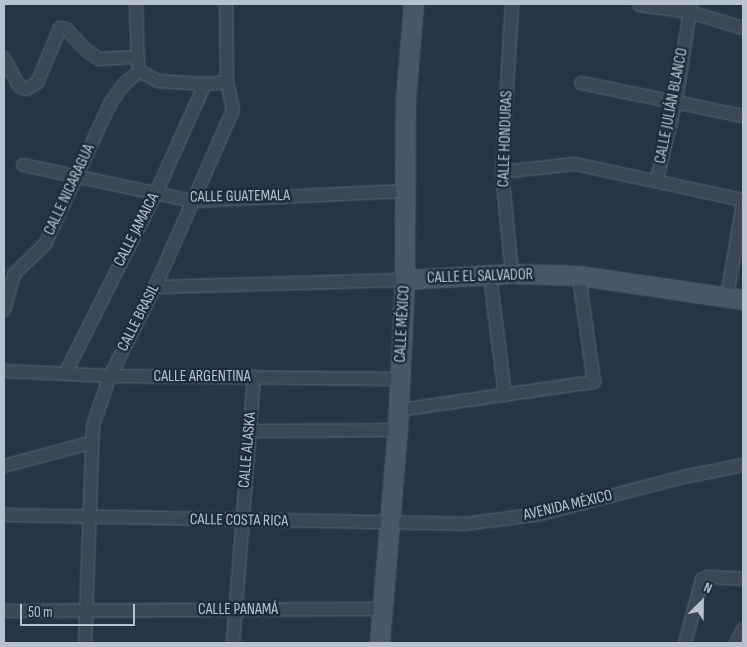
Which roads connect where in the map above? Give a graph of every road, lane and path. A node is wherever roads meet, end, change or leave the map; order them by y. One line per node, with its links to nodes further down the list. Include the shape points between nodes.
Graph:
1 (136, 4): 8 (street)
2 (226, 4): 11 (street, CALLE BRASIL)
3 (414, 4): 20 (street, CALLE MÉXICO, via 406,100)
4 (512, 4): 17 (street, CALLE HONDURAS)
5 (639, 5): 6 (street)
6 (691, 8): 7 (street); 14 (street, CALLE JULIÁN BLANCO)
7 (743, 28)
8 (136, 57): 9 (street, via 99,59 87,52 66,29 60,28 37,83 26,89 19,86); 10 (street)
9 (4, 58)
10 (140, 71): 13 (street, via 158,81); 18 (street, CALLE NICARAGUA, via 124,83 111,102)
11 (228, 82): 13 (street); 22 (street, CALLE BRASIL, via 233,110)
12 (581, 83): 14 (street)
13 (205, 84): 21 (street, CALLE JAMAICA)
14 (676, 100): 15 (street); 19 (street, CALLE JULIÁN BLANCO)
15 (743, 116)
16 (23, 165): 18 (street, CALLE GUATEMALA)
17 (502, 172): 19 (street, via 574,164); 24 (street, CALLE HONDURAS)
18 (76, 177): 21 (street, CALLE GUATEMALA); 30 (street, CALLE NICARAGUA, via 45,244 14,274)
19 (657, 180): 23 (street, CALLE JULIÁN BLANCO)
20 (406, 191): 22 (street, CALLE GUATEMALA); 27 (street, CALLE MÉXICO)
21 (156, 193): 22 (street, CALLE GUATEMALA); 32 (street, CALLE JAMAICA)
22 (193, 200): 28 (street, CALLE BRASIL)
23 (743, 202): 29 (street)
24 (512, 274): 25 (street, CALLE EL SALVADOR); 26 (street, CALLE EL SALVADOR)
25 (490, 276): 27 (street, CALLE EL SALVADOR); 36 (street)
26 (579, 276): 29 (street, CALLE EL SALVADOR); 36 (street, via 594,382)
27 (405, 280): 28 (street, CALLE EL SALVADOR); 35 (street, CALLE MÉXICO)
28 (155, 287): 33 (street, CALLE BRASIL)
29 (735, 299)
30 (4, 310)
31 (4, 372): 32 (street, CALLE ARGENTINA)
32 (65, 374): 33 (street, CALLE ARGENTINA)
33 (110, 376): 34 (street, CALLE ARGENTINA); 40 (street, CALLE BRASIL)
34 (254, 377): 35 (street, CALLE ARGENTINA); 39 (street, CALLE ALASKA)
35 (400, 380): 37 (street, CALLE MÉXICO)
36 (505, 395): 37 (street)
37 (399, 410): 38 (street, CALLE MÉXICO)
38 (398, 430): 39 (street); 46 (street, CALLE MÉXICO)
39 (251, 431): 45 (street, CALLE ALASKA)
40 (90, 443): 42 (street); 44 (street, CALLE BRASIL)
41 (743, 465): 46 (street, AVENIDA MÉXICO, via 541,514 464,524)
42 (4, 466)
43 (4, 516): 44 (street, CALLE COSTA RICA)
44 (88, 518): 45 (street, CALLE COSTA RICA); 48 (street, CALLE BRASIL)
45 (241, 521): 46 (street, CALLE COSTA RICA); 51 (street, CALLE ALASKA)
46 (390, 522): 49 (street, CALLE MÉXICO)
47 (743, 579): 56 (street, via 702,579)
48 (86, 609): 50 (street, CALLE PANAMÁ); 51 (street, CALLE PANAMÁ); 53 (street, CALLE BRASIL)
49 (383, 609): 51 (street, CALLE PANAMÁ); 55 (street, CALLE MÉXICO)
50 (4, 611)
51 (235, 611): 54 (street, CALLE ALASKA)
52 (743, 629): 57 (street)
53 (85, 643)
54 (233, 643)
55 (380, 643)
56 (685, 643)
57 (736, 643)

